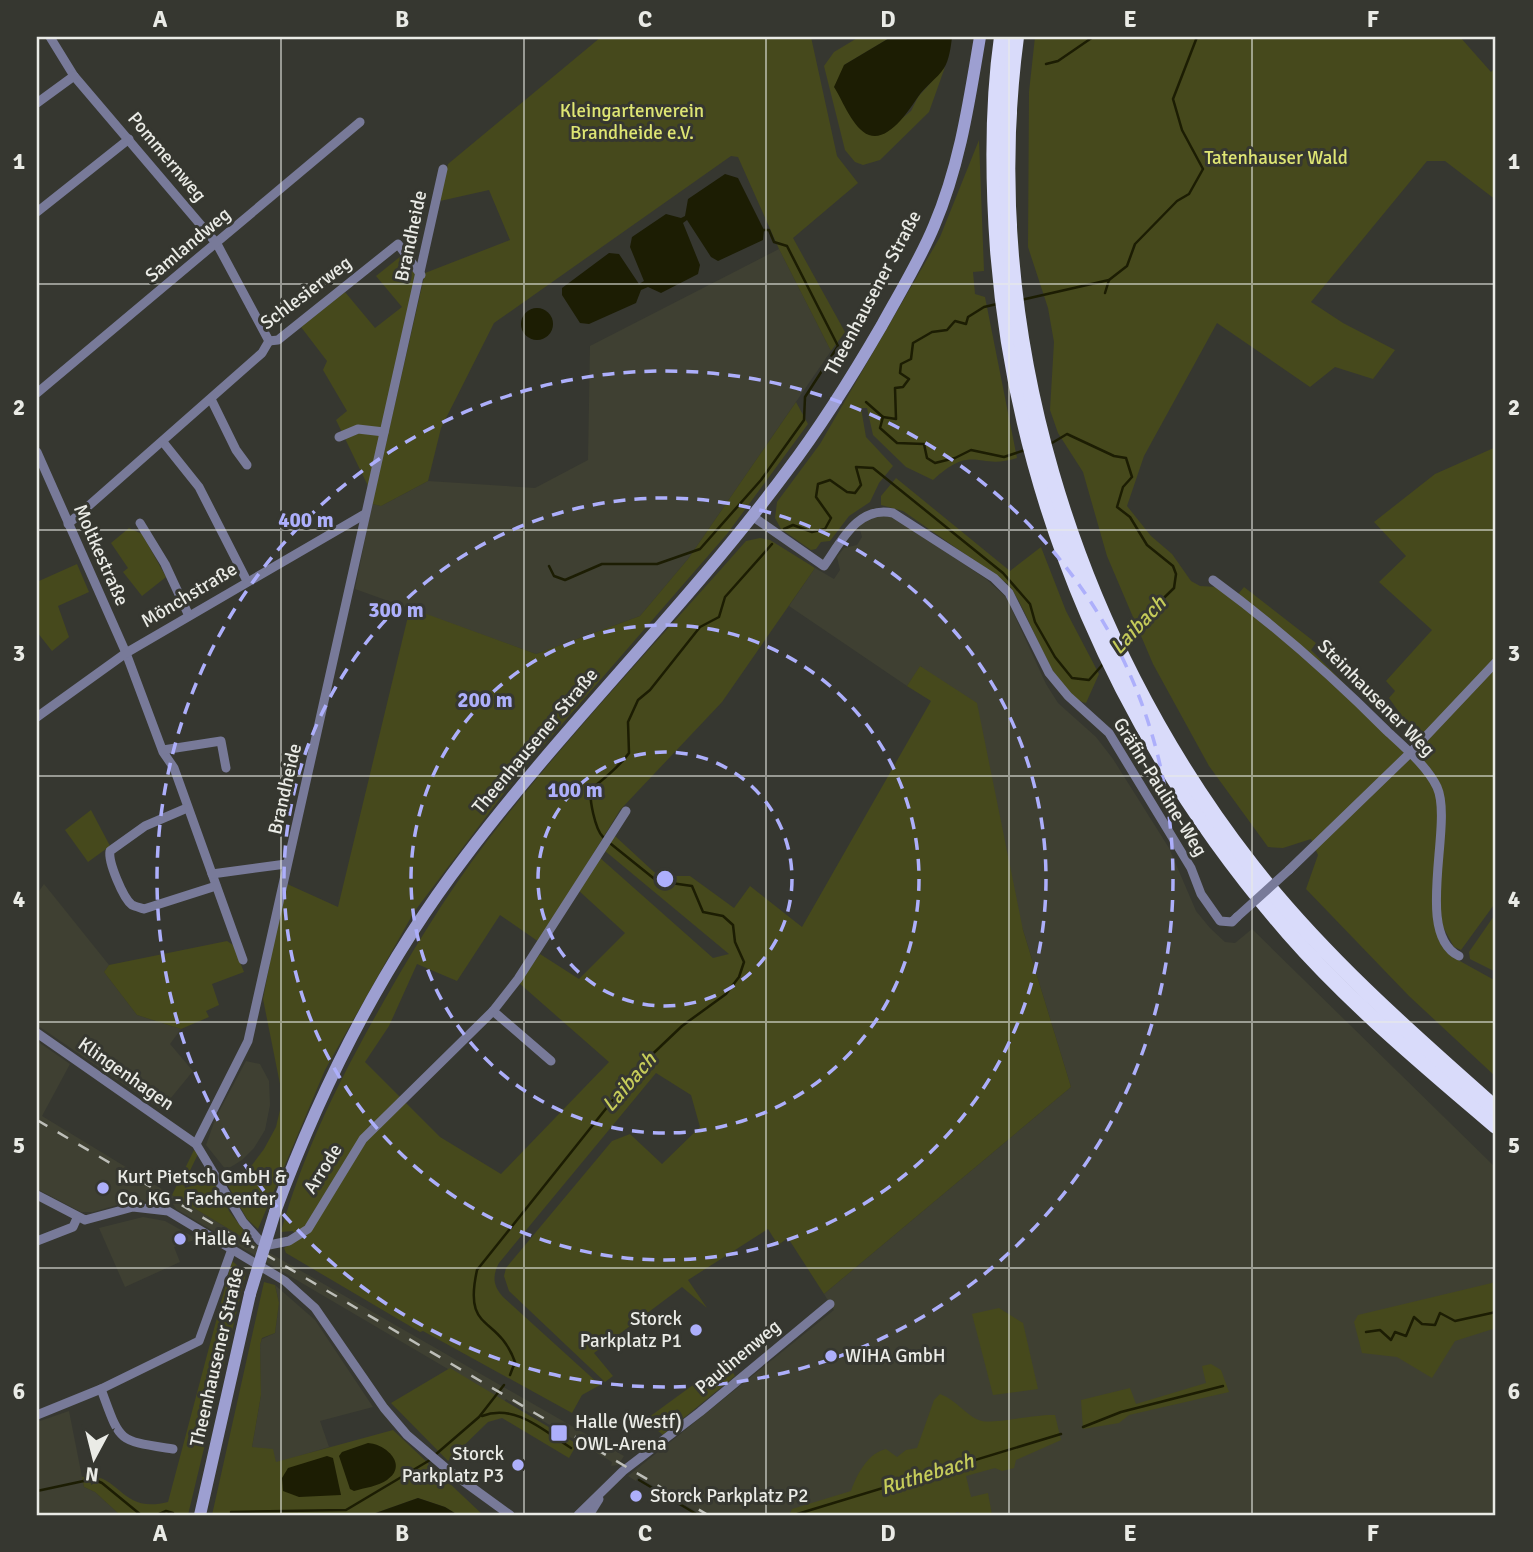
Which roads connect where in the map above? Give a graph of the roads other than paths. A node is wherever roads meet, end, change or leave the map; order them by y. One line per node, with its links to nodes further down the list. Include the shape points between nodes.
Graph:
1 (50, 37): 5 (street, Pommernweg)
2 (980, 37): 23 (main road, Theenhausener Straße, via 968,116 934,227 852,375)
3 (1002, 37): 13 (highway, via 995,157)
4 (1016, 37): 13 (highway)
5 (74, 75): 6 (street); 8 (street, Pommernweg)
6 (37, 103)
7 (360, 122): 11 (street, Samlandweg)
8 (129, 139): 10 (street); 11 (street, Pommernweg)
9 (443, 170): 12 (street, Brandheide)
10 (37, 212)
11 (217, 244): 14 (street, Pommernweg); 15 (street, Samlandweg)
12 (421, 275): 14 (street, Schlesierweg, via 398,244 278,340); 17 (street, Brandheide)
13 (1008, 287): 30 (highway, via 1040,459)
14 (269, 341): 16 (street, Schlesierweg, via 262,353)
15 (37, 393)
16 (211, 399): 19 (street, Schlesierweg); 21 (street)
17 (384, 432): 18 (street, via 358,429); 22 (street, Brandheide)
18 (339, 437)
19 (163, 442): 25 (street, Schlesierweg); 27 (street, via 199,487)
20 (37, 452): 25 (street, Moltkestraße)
21 (247, 465)
22 (365, 514): 27 (street, Mönchstraße); 38 (street, Brandheide)
23 (752, 516): 34 (street, Gräfin-Pauline-Weg, bridge, via 824,566 863,516 893,513 994,578 1014,600 1057,684 1109,733 1220,920 1232,922); 59 (main road, Theenhausener Straße, bridge, via 523,782 462,860 394,963 323,1093 275,1212 250,1294)
24 (140, 523): 28 (street)
25 (68, 524): 29 (street, Moltkestraße)
26 (1213, 580): 34 (street, Steinhausener Weg, via 1271,622)
27 (247, 581): 28 (street, Mönchstraße)
28 (189, 616): 29 (street, Mönchstraße)
29 (127, 653): 32 (street, Mönchstraße); 33 (street, Moltkestraße)
30 (1113, 655): 46 (highway, via 1186,773 1253,867 1343,968); 47 (highway, via 1154,748 1200,820 1291,935 1370,1014)
31 (1496, 662): 34 (street, Gräfin-Pauline-Weg)
32 (38, 713)
33 (163, 751): 35 (street, via 221,741); 36 (street, Moltkestraße, via 174,768)
34 (1410, 753): 41 (street, Steinhausener Weg, via 1438,787 1442,820 1436,911 1450,951)
35 (226, 768)
36 (187, 808): 39 (street, Moltkestraße); 40 (street, via 145,825 110,851 108,860 127,899 144,909)
37 (625, 811): 43 (street, Arrode, via 518,979)
38 (286, 864): 39 (street); 48 (street, Brandheide, via 248,1041)
39 (212, 874): 40 (street, Moltkestraße)
40 (216, 886): 42 (street, Moltkestraße)
41 (1459, 956)
42 (243, 960)
43 (493, 1010): 45 (street); 48 (street, Arrode, via 363,1139 308,1229 289,1241 269,1245 252,1234)
44 (37, 1033): 48 (street, Klingenhagen)
45 (551, 1061)
46 (1496, 1108)
47 (1496, 1126)
48 (196, 1144)
49 (37, 1195): 50 (street)
50 (77, 1218): 51 (street, via 73,1227); 52 (street, via 92,1220 133,1207 168,1211)
51 (37, 1241)
52 (232, 1249): 54 (street, via 202,1338); 60 (street, via 285,1281 315,1308 384,1408 439,1463)
53 (830, 1304): 57 (street, Paulinenweg)
54 (101, 1389): 55 (street); 56 (street, via 117,1433 125,1440)
55 (37, 1415)
56 (173, 1449)
57 (604, 1491): 58 (street, Paulinenweg); 61 (street, Paulinenweg)
58 (591, 1513)
59 (200, 1515)
60 (510, 1515)
61 (578, 1515)

